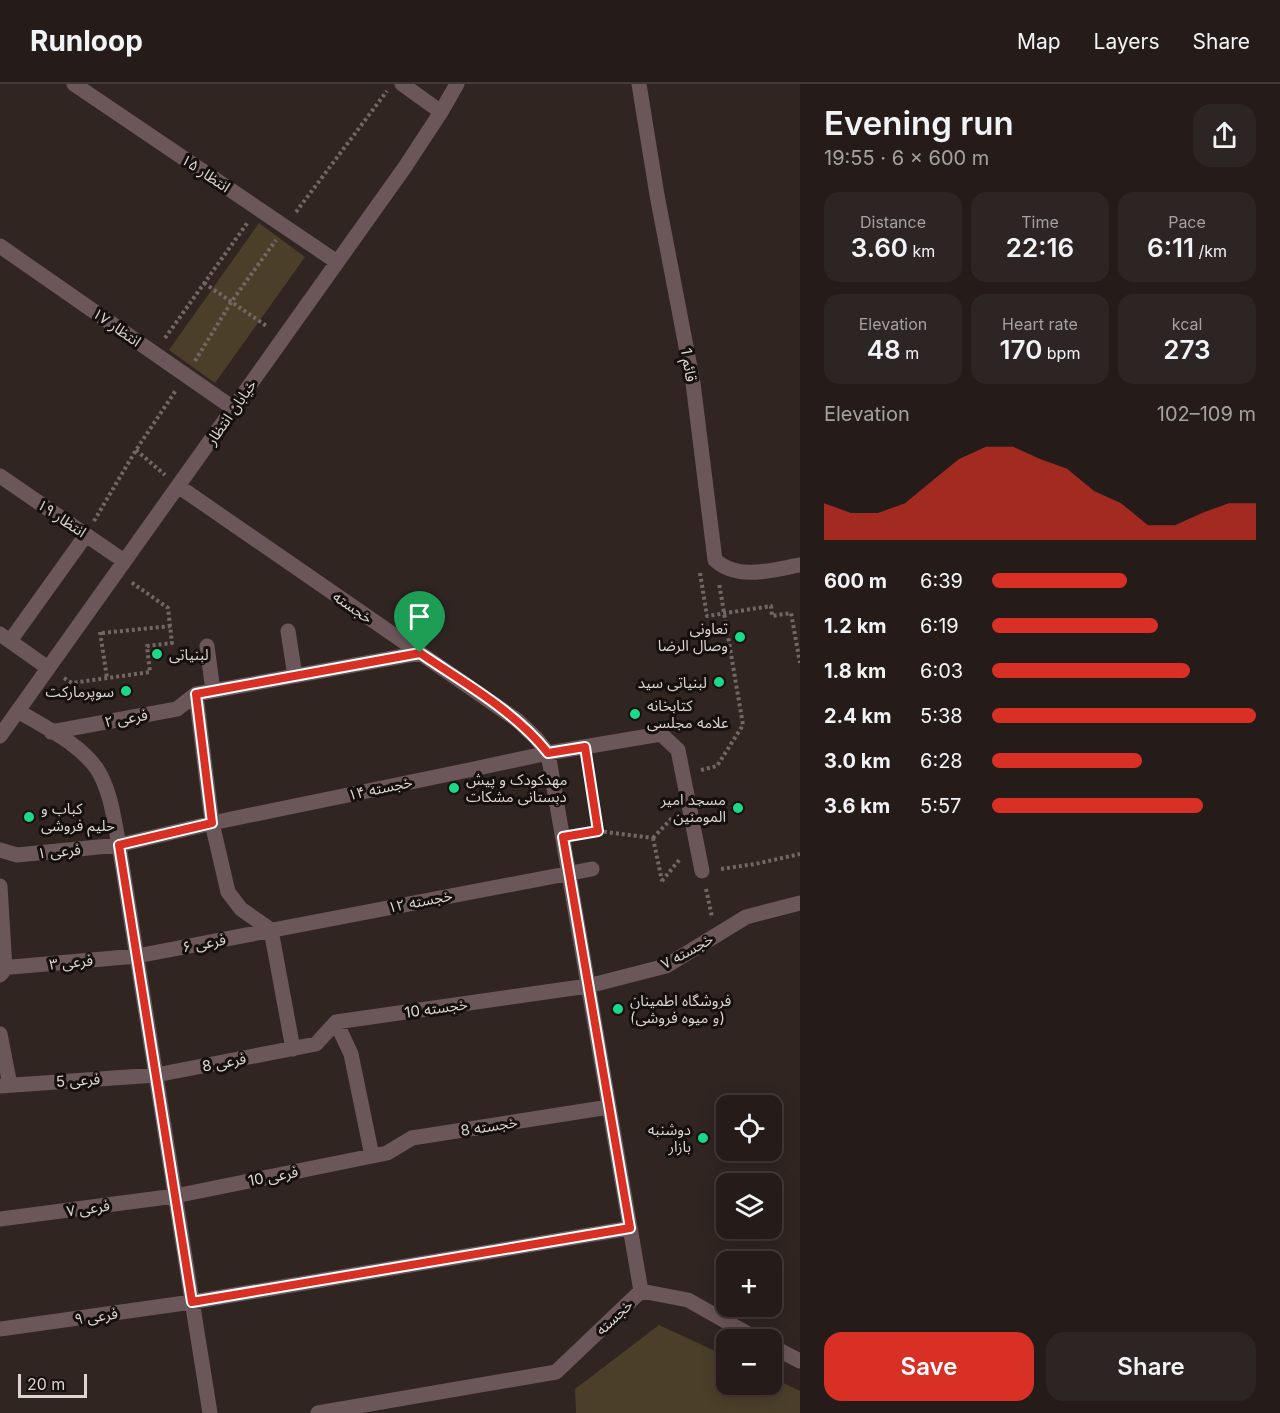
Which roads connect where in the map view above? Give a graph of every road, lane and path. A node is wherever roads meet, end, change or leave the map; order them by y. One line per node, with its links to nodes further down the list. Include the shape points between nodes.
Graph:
1 (74, 84): 7 (street, انتظار ۱۵)
2 (392, 84): 8 (path)
3 (402, 84): 6 (street)
4 (457, 84): 6 (street, خیابان انتظار)
5 (639, 84): 21 (street, قائم 1, via 693,383)
6 (441, 112): 10 (street, خیابان انتظار)
7 (258, 208): 8 (street, انتظار ۱۵); 11 (path)
8 (285, 226): 10 (street, انتظار ۱۵); 12 (path)
9 (0, 246): 14 (street, انتظار ۱۷)
10 (337, 262): 13 (street, خیابان انتظار)
11 (204, 283): 12 (path); 14 (path)
12 (232, 301): 13 (path); 15 (path)
13 (283, 338): 16 (street, خیابان انتظار)
14 (154, 353): 15 (street, انتظار ۱۷)
15 (186, 375): 16 (street, انتظار ۱۷); 17 (path)
16 (233, 408): 19 (street, خیابان انتظار)
17 (136, 450): 19 (path); 20 (path)
18 (0, 476): 20 (street, انتظار ۱۹)
19 (178, 486): 23 (street, خیابان انتظار); 30 (street, خجسته)
20 (86, 535): 23 (street, انتظار ۱۹); 28 (street)
21 (715, 560): 22 (street, via 740,573); 25 (path, via 699,568 705,607 707,616)
22 (800, 565)
23 (120, 567): 26 (path, via 168,608); 32 (street, خیابان انتظار)
24 (720, 590): 25 (path)
25 (724, 614): 31 (path, via 771,606 772,616 791,613); 42 (path, via 743,725 717,766)
26 (171, 626): 34 (path, via 172,643 147,646 150,672); 34 (path, via 102,633)
27 (288, 632): 33 (street)
28 (5, 637): 32 (street)
29 (207, 646): 35 (street)
30 (420, 653): 33 (street); 41 (street, خجسته, via 517,720)
31 (800, 663)
32 (48, 668): 34 (path, via 72,683); 37 (street, خیابان انتظار)
33 (295, 676): 35 (street)
34 (107, 678)
35 (213, 691): 36 (street)
36 (196, 694): 38 (street, فرعی ۲, via 177,709); 43 (street)
37 (18, 711): 38 (street); 39 (street, خیابان انتظار)
38 (51, 732): 46 (street, via 77,748 97,769 110,799)
39 (0, 736)
40 (585, 747): 41 (street, خجسته ۱۴); 42 (street, خجسته ۱۴, via 661,734 678,750); 44 (path)
41 (548, 753): 43 (street, خجسته ۱۴); 45 (street, خجسته)
42 (683, 773): 50 (street)
43 (212, 823): 46 (street, خجسته ۱۴); 55 (street, via 228,892 241,909)
44 (598, 831): 45 (path); 52 (path, via 653,838)
45 (563, 837): 51 (street, خجسته)
46 (119, 845): 47 (street, فرعی ۱, via 17,855); 57 (street)
47 (0, 850)
48 (800, 854): 50 (path)
49 (591, 869): 51 (street, خجسته ۱۲)
50 (702, 871): 56 (path)
51 (569, 873): 55 (street, خجسته ۱۲); 59 (street, خجسته)
52 (662, 881)
53 (0, 886): 58 (street)
54 (800, 903): 56 (street, خجسته ۷, via 746,917)
55 (271, 930): 57 (street, فرعی ۶); 62 (street)
56 (716, 935): 59 (street, خجسته ۷, via 666,966)
57 (137, 956): 58 (street, فرعی ۳); 63 (street)
58 (2, 971)
59 (588, 986): 60 (street, خجسته 10); 65 (street, خجسته)
60 (336, 1022): 62 (street, via 316,1044); 66 (street, via 351,1054)
61 (0, 1034): 64 (street)
62 (293, 1049): 63 (street, فرعی 8)
63 (156, 1075): 64 (street, فرعی 5); 67 (street)
64 (5, 1085)
65 (609, 1107): 66 (street, خجسته 8, via 412,1138 387,1153); 69 (street, خجسته)
66 (372, 1156): 67 (street, فرعی 10)
67 (175, 1196): 68 (street, فرعی ۷); 71 (street)
68 (0, 1219)
69 (630, 1228): 70 (street, خجسته); 71 (street, فرعی ۹)
70 (641, 1291): 73 (street, via 688,1300); 77 (street, خجسته, via 556,1372)
71 (192, 1302): 72 (street, فرعی ۹); 76 (street)
72 (0, 1329)
73 (739, 1329)
74 (782, 1352): 75 (street)
75 (800, 1361)
76 (210, 1413)
77 (318, 1413)

